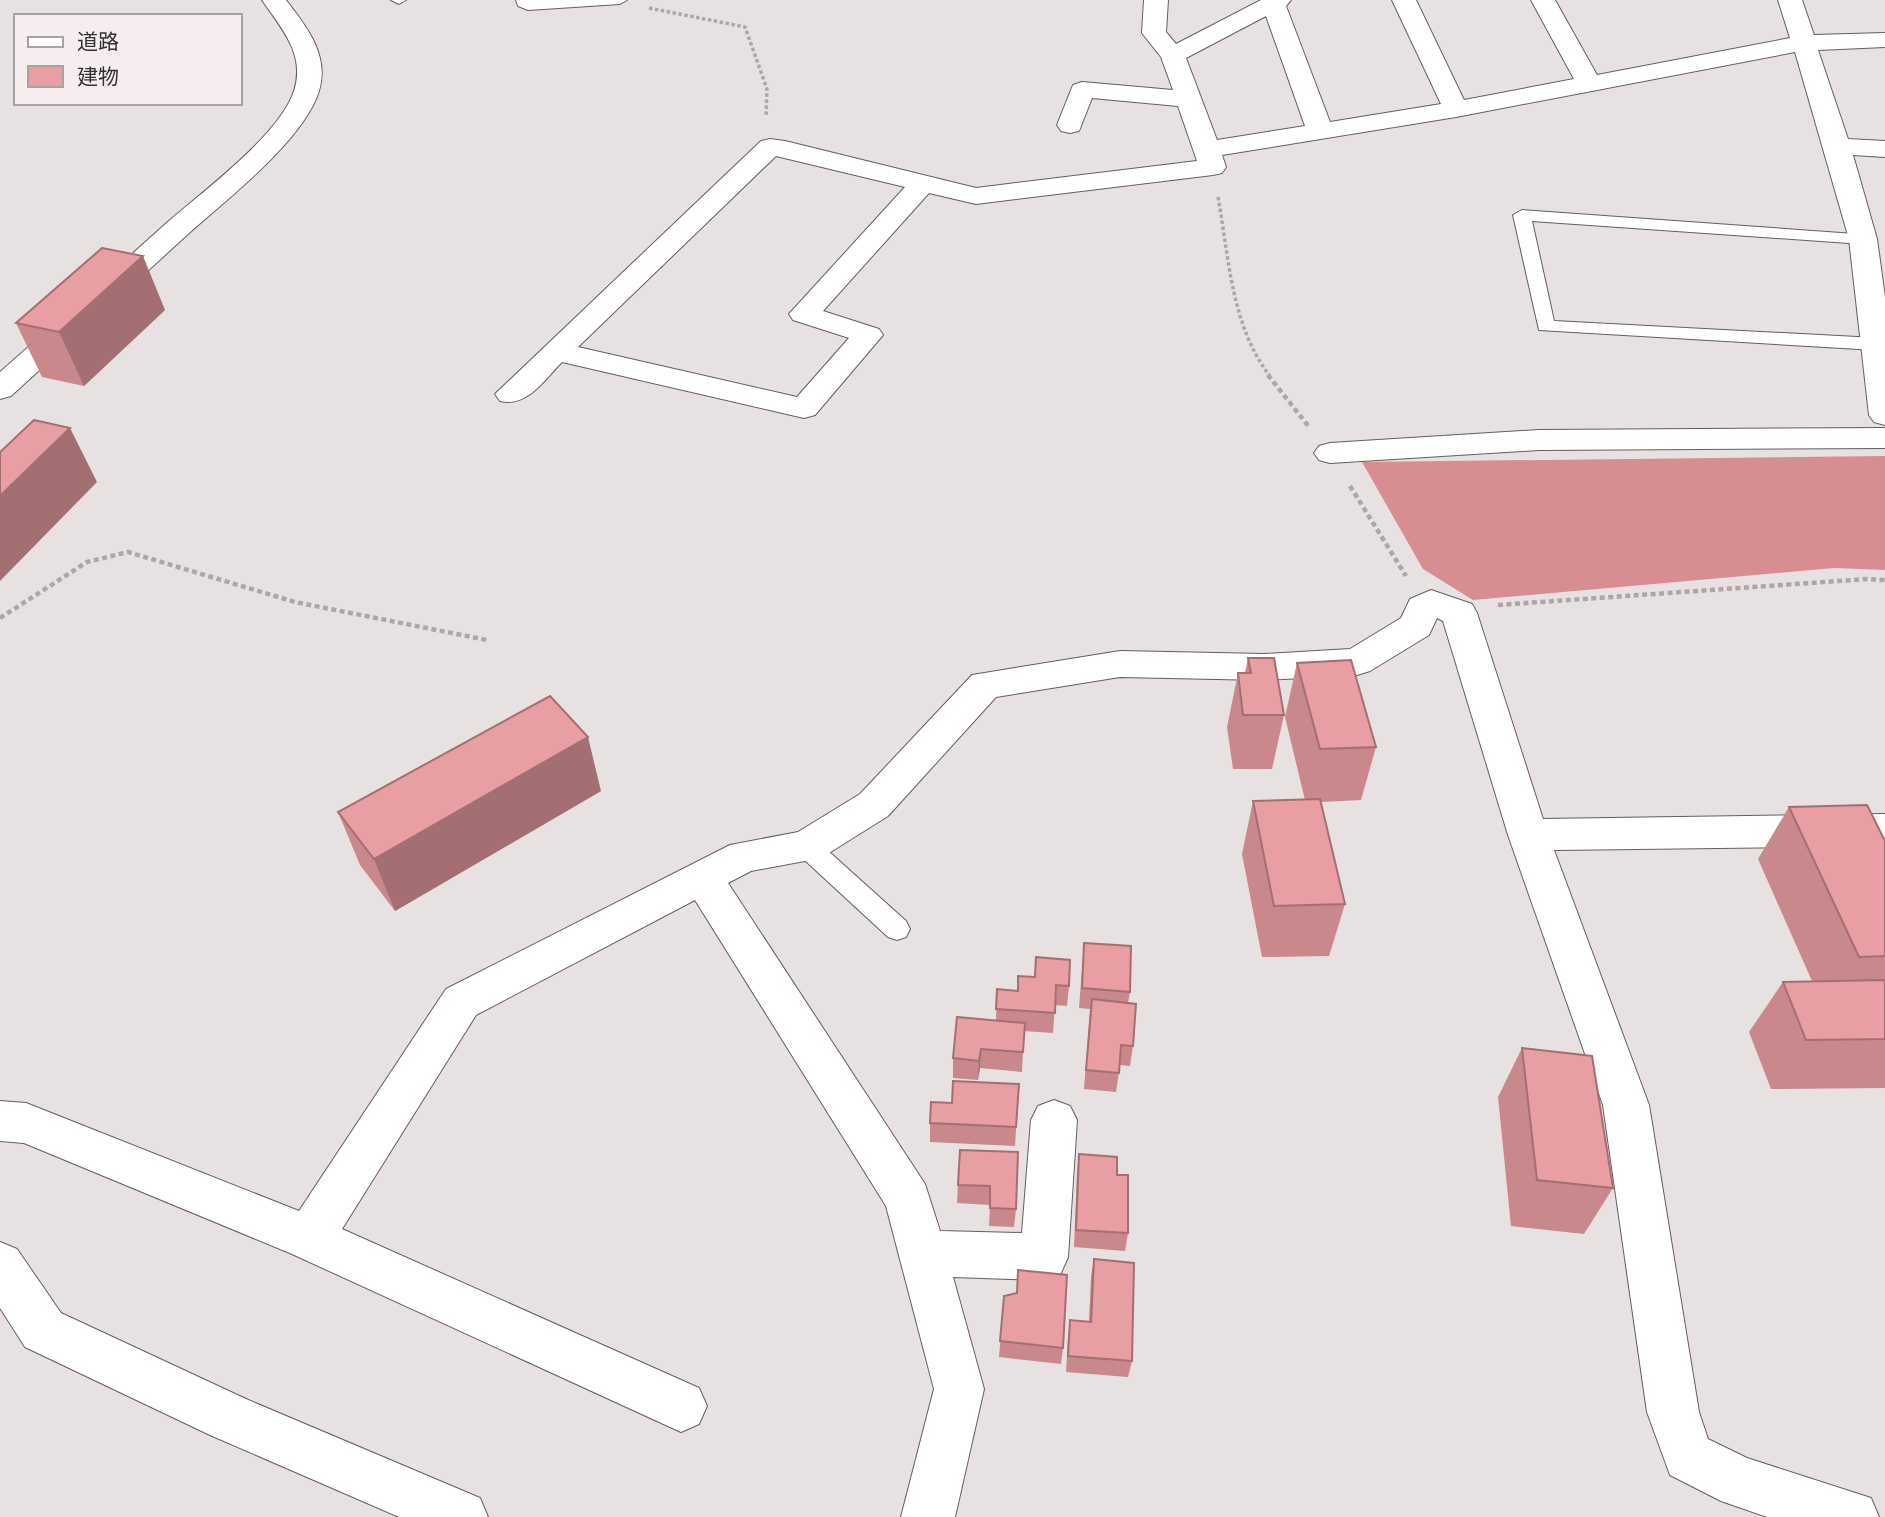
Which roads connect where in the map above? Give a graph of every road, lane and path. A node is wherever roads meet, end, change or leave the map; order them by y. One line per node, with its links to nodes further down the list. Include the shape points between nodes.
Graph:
1 (274, 0): 26 (street, via 303,37 309,58 307,91 287,124 247,166)
2 (523, 0): 3 (lane, via 528,5)
3 (620, 0)
4 (1156, 0): 12 (street, via 1154,33)
5 (1404, 0): 15 (street)
6 (1543, 0): 13 (street)
7 (1790, 0): 11 (street)
8 (1276, 2): 12 (street); 17 (street)
9 (637, 5): 19 (path, via 745,27 766,89 765,139)
10 (1885, 40): 11 (street)
11 (1805, 43): 13 (street); 18 (street)
12 (1173, 55): 14 (street)
13 (1588, 82): 15 (street)
14 (1188, 99): 16 (street, via 1082,90); 21 (street)
15 (1456, 109): 17 (street)
16 (1070, 125)
17 (1321, 133): 21 (street)
18 (1837, 146): 20 (street); 23 (street)
19 (770, 147): 22 (street); 25 (street)
20 (1885, 149)
21 (1209, 159): 22 (street, via 976,196); 30 (path, via 1241,326 1259,364)
22 (923, 183): 25 (street, via 804,314 868,335 804,408)
23 (1863, 239): 24 (street); 24 (lane, via 1522,215 1546,326)
24 (1876, 344): 28 (street)
25 (556, 351): 27 (street)
26 (0, 388)
27 (511, 394)
28 (1885, 415)
29 (1885, 438): 30 (street, via 1539,440)
30 (1330, 453): 32 (path, via 1396,557)
31 (1885, 580): 32 (path)
32 (1436, 608): 36 (street, via 1459,612); 37 (street, via 1416,626 1357,662 1264,667 1120,664 985,685 874,806)
33 (0, 618): 34 (path, via 87,562 128,552 295,602)
34 (487, 640)
35 (1885, 830): 36 (street)
36 (1528, 835): 48 (street, via 1626,1105 1672,1412 1688,1457 1740,1482)
37 (807, 847): 38 (street, via 744,856); 39 (lane)
38 (703, 878): 42 (street, via 461,1002); 43 (street, via 908,1199)
39 (897, 929)
40 (1054, 1120): 43 (street, via 1044,1257)
41 (0, 1121): 42 (street, via 26,1123)
42 (309, 1238): 45 (street)
43 (923, 1253): 47 (street, via 959,1390)
44 (0, 1265): 46 (street, via 43,1330)
45 (681, 1406)
46 (428, 1511)
47 (928, 1517)
48 (1852, 1517)

